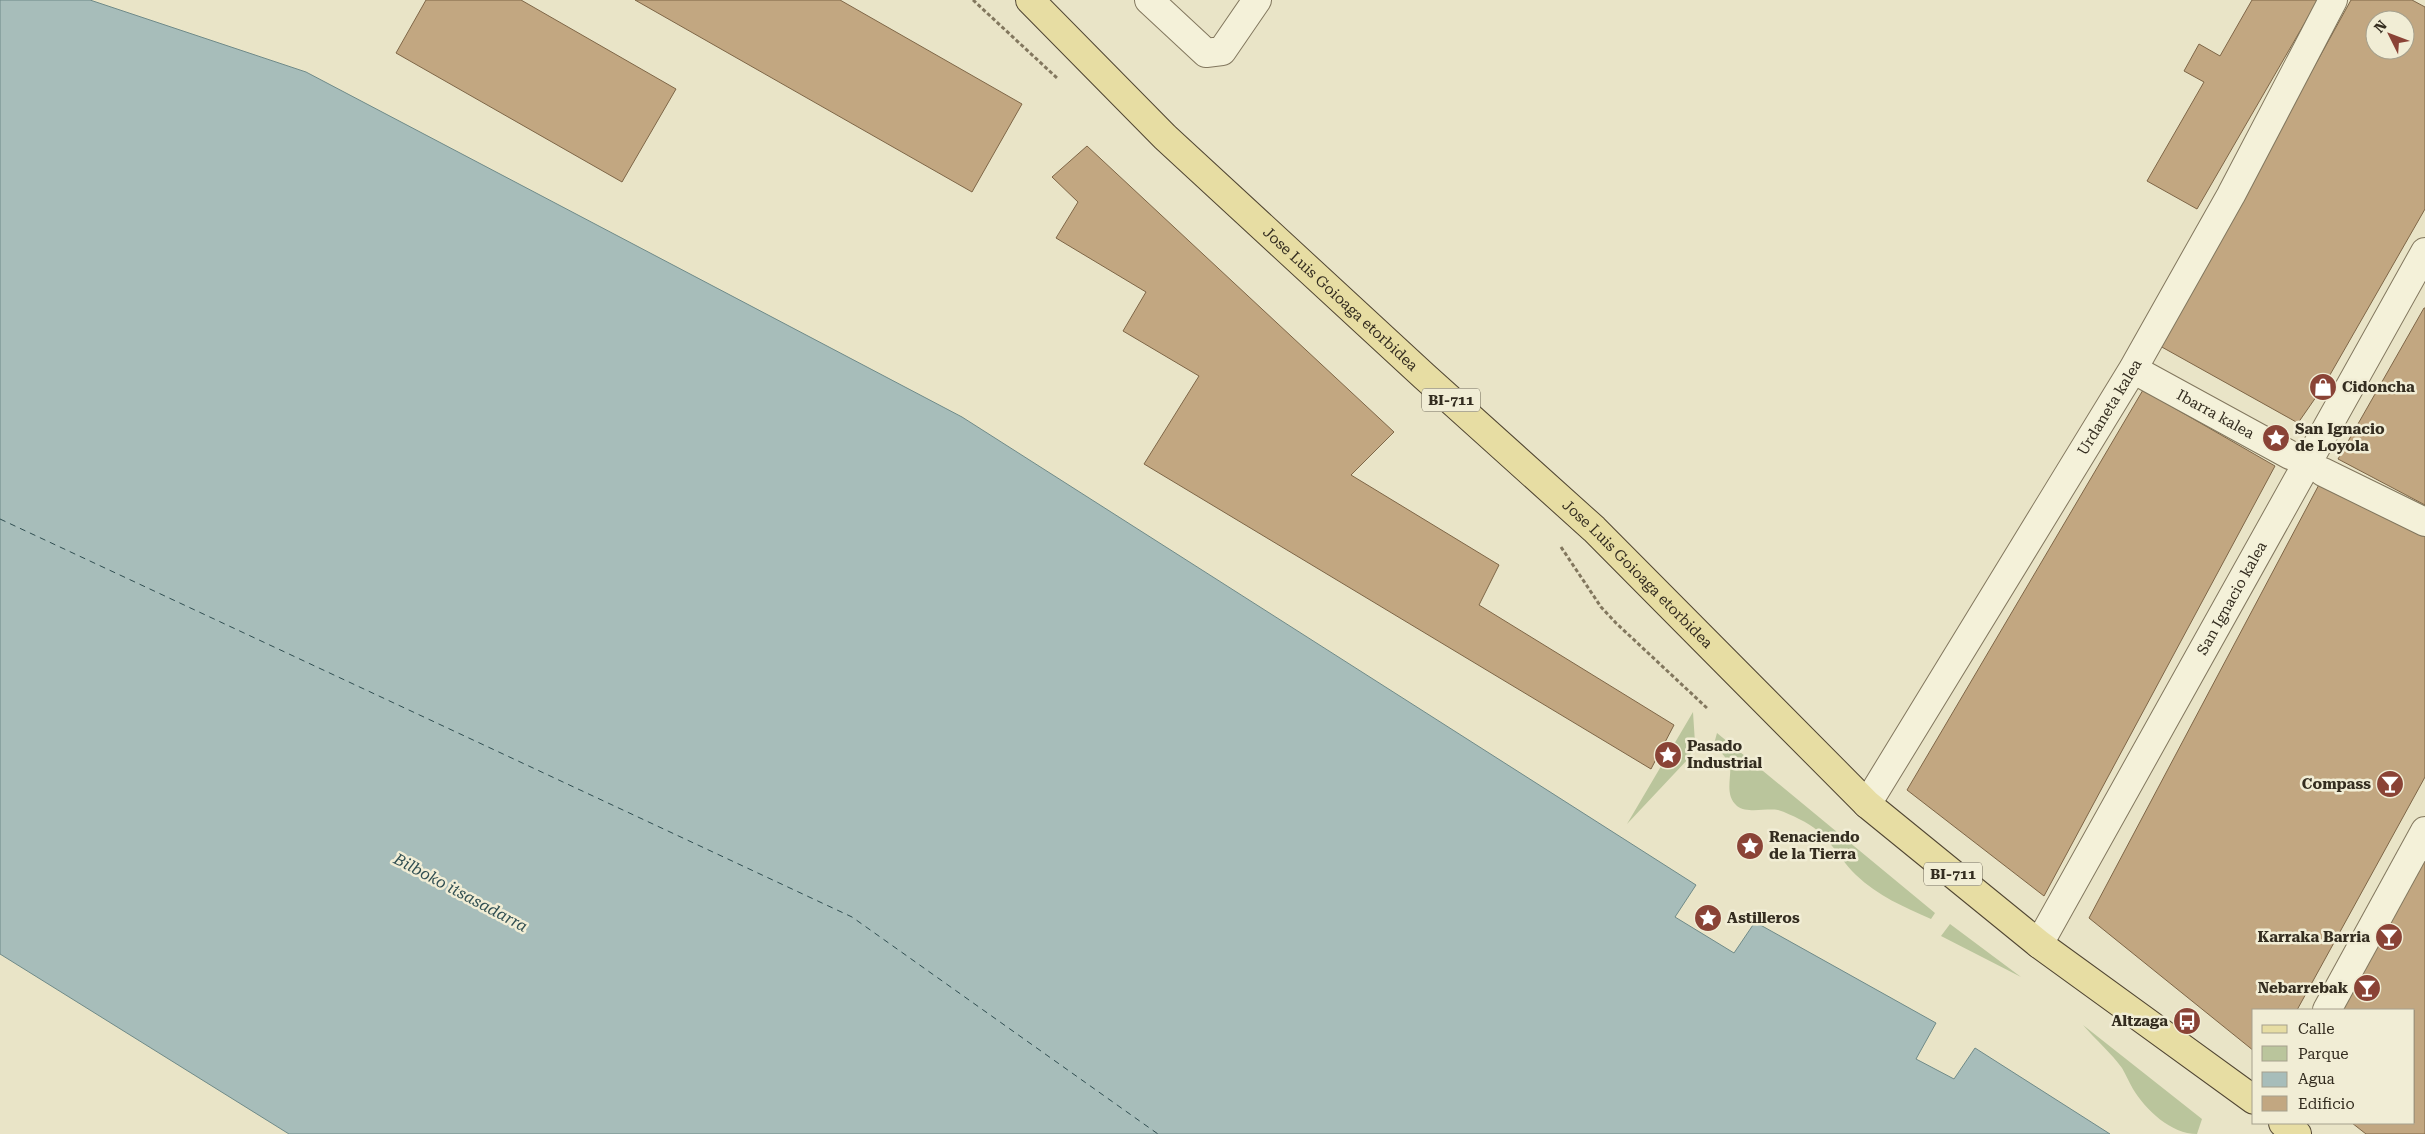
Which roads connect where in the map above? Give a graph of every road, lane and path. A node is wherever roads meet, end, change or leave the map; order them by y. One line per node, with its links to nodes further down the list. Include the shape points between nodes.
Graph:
1 (1030, 0): 10 (main road, Jose Luis Goioaga etorbidea / BI-711, via 1165,137 1594,529)
2 (1149, 0): 3 (street, via 1206,53 1222,51)
3 (1257, 0)
4 (2333, 0): 10 (street, Urdaneta kalea, via 2231,195 2133,369)
5 (2425, 252): 12 (street, San Ignacio kalea)
6 (2140, 373): 7 (street, Ibarra kalea)
7 (2290, 455)
8 (2324, 472): 9 (street)
9 (2425, 522)
10 (1867, 804): 12 (main road, BI-711)
11 (2425, 831): 13 (street)
12 (2040, 944): 14 (main road, BI-711)
13 (2328, 1009)
14 (2252, 1099)
15 (2284, 1124): 16 (main road)
16 (2297, 1134)

